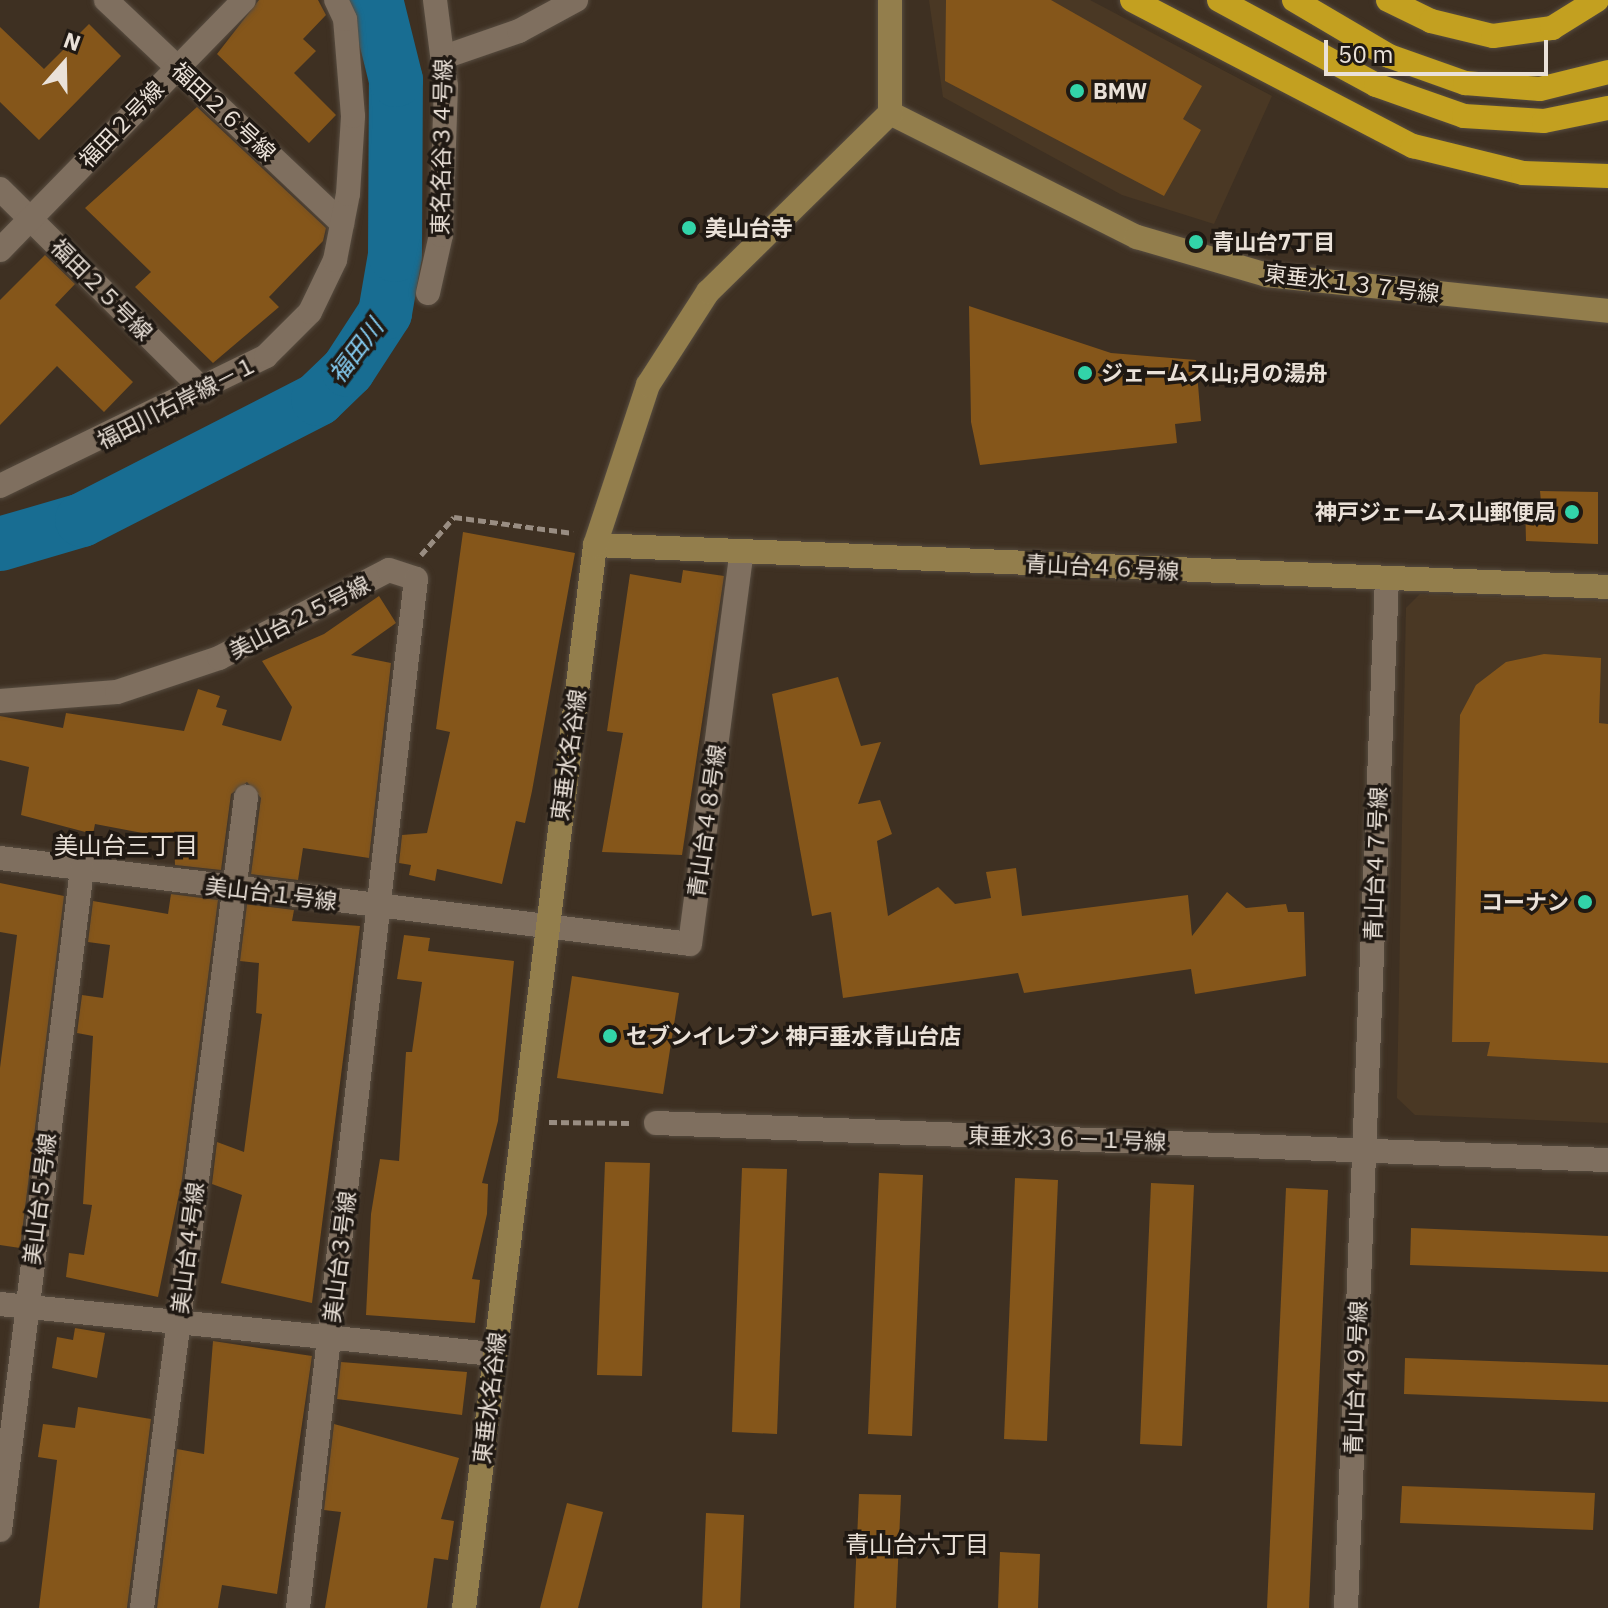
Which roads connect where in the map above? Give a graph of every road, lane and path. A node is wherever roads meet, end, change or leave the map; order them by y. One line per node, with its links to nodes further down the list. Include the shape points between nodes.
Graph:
1 (106, 0): 13 (street, 福田２６号線)
2 (244, 0): 13 (street, 福田２号線)
3 (336, 0): 20 (street, 福田川右岸線－１, via 345,19 353,116)
4 (435, 0): 12 (street, 東名名谷３４号線)
5 (576, 0): 12 (street, via 519,31)
6 (890, 0): 16 (street)
7 (1132, 0): 17 (highway, via 1413,146 1523,173)
8 (1219, 0): 15 (highway, via 1376,85 1464,116 1544,121)
9 (1294, 0): 14 (highway, via 1389,56 1465,83 1540,89)
10 (1388, 0): 11 (highway, via 1493,36 1552,28)
11 (1597, 0)
12 (444, 57): 22 (street, 東名名谷３４号線, via 441,235)
13 (176, 66): 19 (street, 福田２号線); 20 (street, 福田２６号線)
14 (1608, 72)
15 (1608, 108)
16 (890, 113): 23 (street, 東垂水１３７号線, via 1137,237 1267,275); 26 (street, 東垂水名谷線, via 708,292 648,385)
17 (1608, 176)
18 (0, 189): 19 (street, 福田２５号線)
19 (30, 218): 21 (street, 福田２号線); 24 (street, 福田２５号線)
20 (342, 223): 24 (street, 福田川右岸線－１, via 310,312 266,356)
21 (0, 250)
22 (428, 293)
23 (1608, 311)
24 (203, 390): 25 (street, 福田川右岸線－１)
25 (0, 486)
26 (597, 540): 27 (street, 青山台４６号線); 28 (path, via 454,517); 37 (street, 東垂水名谷線)
27 (742, 551): 29 (street, 青山台４６号線); 37 (street, 青山台４８号線, via 690,944)
28 (404, 575): 31 (street, 美山台２５号線, via 389,570 219,658 117,692); 36 (street, via 416,579)
29 (1387, 580): 30 (street, 青山台４６号線); 40 (street, 青山台４７号線)
30 (1608, 587)
31 (0, 701)
32 (246, 797): 35 (street, 美山台４号線)
33 (0, 858): 34 (street, 美山台１号線)
34 (82, 869): 35 (street, 美山台１号線); 43 (street, 美山台５号線)
35 (233, 888): 36 (street, 美山台１号線); 44 (street, 美山台４号線)
36 (383, 906): 37 (street, 美山台１号線); 45 (street, 美山台３号線)
37 (543, 927): 38 (street, 東垂水名谷線)
38 (525, 1122): 39 (path); 46 (street, 東垂水名谷線)
39 (656, 1123): 40 (street, 東垂水３６－１号線)
40 (1364, 1149): 41 (street, 東垂水３６－１号線); 51 (street, 青山台４９号線)
41 (1608, 1160)
42 (0, 1304): 43 (street)
43 (26, 1307): 44 (street); 47 (street, 美山台５号線)
44 (177, 1324): 45 (street); 48 (street, 美山台４号線)
45 (328, 1342): 46 (street); 49 (street, 美山台３号線)
46 (494, 1354): 50 (street, 東垂水名谷線)
47 (0, 1530)
48 (142, 1608)
49 (298, 1608)
50 (464, 1608)
51 (1346, 1608)

